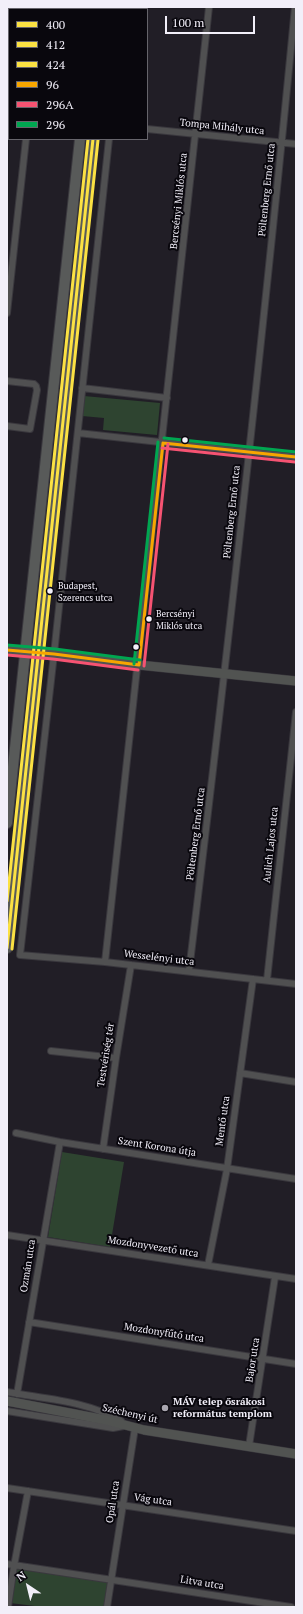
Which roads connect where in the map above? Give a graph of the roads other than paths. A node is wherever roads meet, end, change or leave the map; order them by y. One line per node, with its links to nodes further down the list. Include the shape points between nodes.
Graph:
1 (209, 7): 4 (street, Bercsényi Miklós utca)
2 (294, 7): 11 (street, Pöltenberg Ernő utca)
3 (148, 129): 4 (street, Tompa Mihály utca)
4 (196, 134): 11 (street, Tompa Mihály utca); 18 (street, Bercsényi Miklós utca)
5 (26, 140): 15 (street)
6 (74, 140): 13 (main road)
7 (80, 140): 13 (main road)
8 (93, 140): 14 (main road)
9 (100, 140): 14 (main road)
10 (109, 140): 17 (street)
11 (282, 142): 12 (street, Tompa Mihály utca); 22 (street, Pöltenberg Ernő utca)
12 (296, 144)
13 (74, 197): 25 (main road)
14 (86, 199): 26 (main road)
15 (7, 312)
16 (7, 381): 19 (street, via 36,386 30,429)
17 (82, 388): 18 (street); 20 (street)
18 (167, 398): 21 (street, Bercsényi Miklós utca)
19 (7, 426)
20 (78, 433): 21 (street); 27 (street)
21 (162, 443): 22 (street); 28 (street)
22 (248, 452): 23 (street); 29 (street, Pöltenberg Ernő utca)
23 (296, 457)
24 (7, 650): 25 (street)
25 (25, 651): 26 (street); 32 (main road)
26 (39, 652): 27 (street); 33 (main road)
27 (54, 654): 28 (street); 34 (street, Wesselényi utca, via 20,955)
28 (139, 665): 29 (street); 34 (street)
29 (225, 674): 30 (street); 36 (street, Pöltenberg Ernő utca)
30 (296, 681)
31 (296, 712): 38 (street, Aulich Lajos utca)
32 (7, 823)
33 (7, 948)
34 (105, 962): 35 (street, Wesselényi utca)
35 (131, 965): 36 (street, Wesselényi utca); 41 (street, Testvériség tér)
36 (189, 971): 37 (street, Wesselényi utca)
37 (253, 979): 38 (street, Wesselényi utca); 42 (street, Mentő utca)
38 (267, 980): 39 (street, Wesselényi utca)
39 (296, 984)
40 (51, 1051): 41 (street)
41 (116, 1058): 46 (street, Testvériség tér)
42 (240, 1073): 43 (street); 47 (street, Mentő utca)
43 (296, 1082)
44 (16, 1133): 45 (street, Szent Korona útja)
45 (60, 1142): 46 (street, Szent Korona útja); 50 (street, Ozmán utca)
46 (103, 1148): 47 (street, Szent Korona útja)
47 (227, 1169): 48 (street, Szent Korona útja); 51 (street, Mentő utca)
48 (296, 1179)
49 (7, 1235): 50 (street, Mozdonyvezető utca)
50 (43, 1239): 51 (street, Mozdonyvezető utca); 54 (street, Ozmán utca)
51 (208, 1265): 52 (street, Mozdonyvezető utca)
52 (275, 1277): 53 (street, Mozdonyvezető utca); 55 (street, Bajor utca)
53 (296, 1279)
54 (29, 1322): 55 (street, Mozdonyfűtő utca); 58 (street, Ozmán utca)
55 (263, 1359): 56 (street, Mozdonyfűtő utca); 62 (street, Bajor utca)
56 (296, 1364)
57 (7, 1392): 58 (street)
58 (17, 1394): 61 (street, via 89,1407 111,1415)
59 (7, 1401): 61 (street, Széchenyi út)
60 (7, 1411): 61 (street, via 113,1428)
61 (131, 1427): 62 (street, Széchenyi út); 66 (street, Opál utca)
62 (249, 1446): 63 (street, Széchenyi út)
63 (296, 1454)
64 (7, 1488): 65 (street, Vág utca)
65 (28, 1491): 66 (street, Vág utca); 68 (street)
66 (122, 1505): 67 (street, Vág utca); 69 (street, Opál utca)
67 (296, 1531)
68 (10, 1565): 69 (street, Litva utca); 70 (street)
69 (111, 1580): 71 (street, Opál utca); 72 (street, Litva utca)
70 (8, 1607)
71 (107, 1607)
72 (291, 1607)

